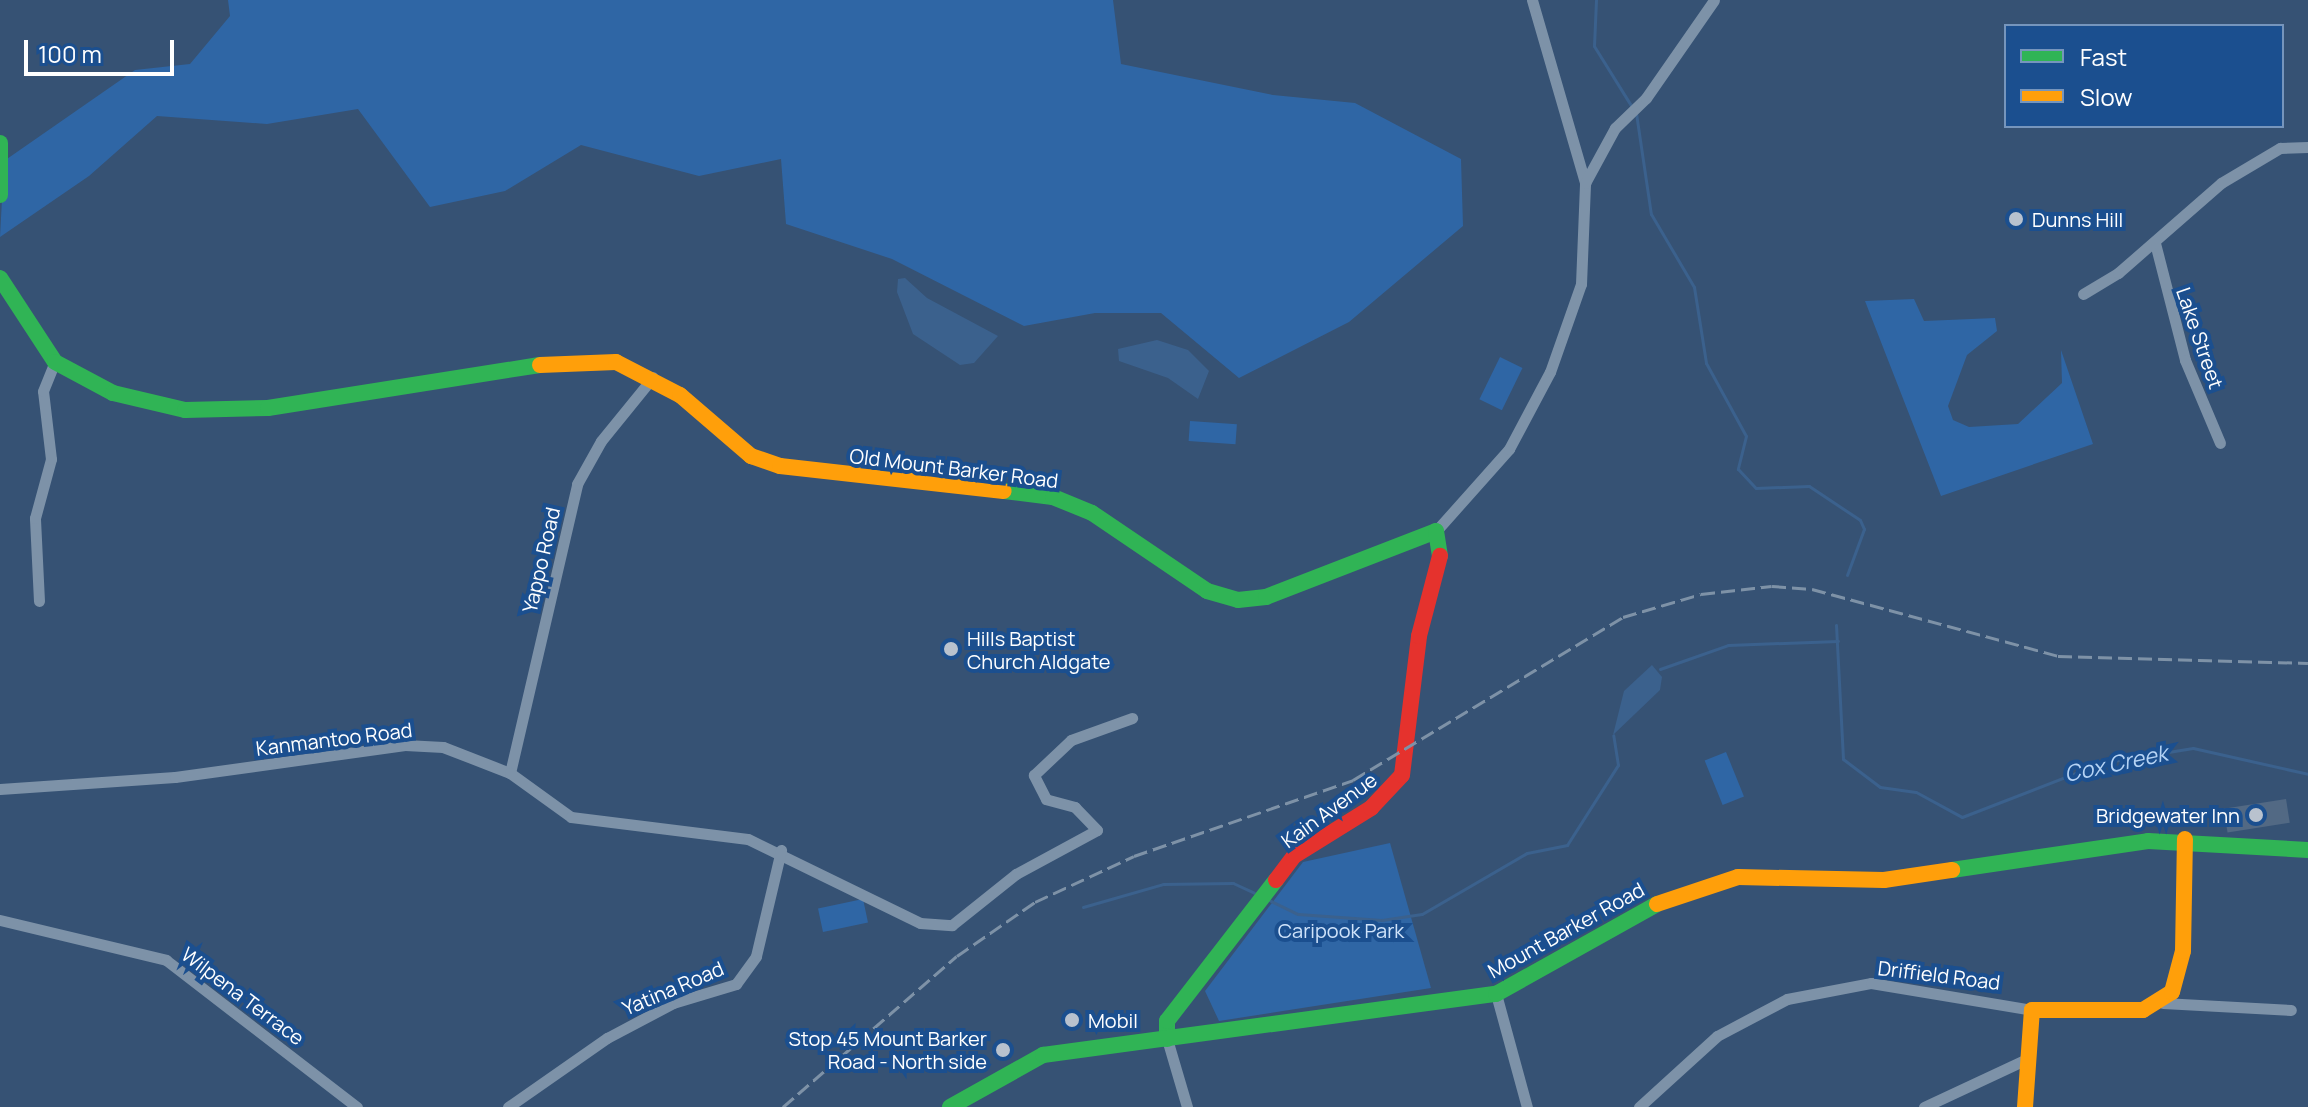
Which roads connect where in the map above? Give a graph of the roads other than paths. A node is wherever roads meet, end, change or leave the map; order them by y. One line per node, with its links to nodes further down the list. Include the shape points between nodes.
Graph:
1 (1532, 0): 5 (street)
2 (1714, 0): 5 (street, Old Mount Barker Road, via 1646,98 1621,121)
3 (0, 143): 6 (main road)
4 (2308, 147): 7 (street, via 2280,148 2221,183)
5 (1585, 183): 13 (street, Old Mount Barker Road, via 1581,284 1550,372 1509,449)
6 (0, 195)
7 (2155, 243): 9 (street); 12 (street, Lake Street, via 2185,360)
8 (0, 278): 10 (main road, Old Mount Barker Road)
9 (2083, 294)
10 (55, 362): 11 (main road, Old Mount Barker Road, via 113,393 185,410 268,408 539,365 616,362); 14 (street, via 43,391 51,459 35,518)
11 (653, 377): 13 (main road, Old Mount Barker Road, via 751,456 780,466 1053,497 1092,513 1207,591 1238,600 1266,597); 16 (street, Yappo Road, via 601,441 577,484)
12 (2220, 443)
13 (1436, 531): 26 (main road, Kain Avenue, via 1440,557 1419,636 1402,775 1371,808 1294,856 1167,1021)
14 (39, 601)
15 (1132, 718): 19 (street, Kanmantoo Road, via 1071,740 1034,775 1046,799 1075,807 1097,830 1016,874 952,925 920,923)
16 (510, 773): 17 (street, Kanmantoo Road, via 443,747 405,745 175,777); 19 (street, Kanmantoo Road, via 571,817 697,830)
17 (0, 789)
18 (2185, 839): 20 (main road, Mount Barker Road); 22 (main road, Mount Barker Road, via 1899,879 1738,877 1700,884 1631,912); 23 (main road, via 2183,951)
19 (781, 850): 29 (street, Yatina Road, via 756,956 736,984 673,1003 607,1038)
20 (2308, 850)
21 (0, 920): 28 (street, Wilpena Terrace, via 166,960)
22 (1496, 994): 26 (main road, Mount Barker Road, via 1330,1022); 32 (street)
23 (2163, 1003): 24 (main road, via 2143,1010); 25 (street)
24 (2032, 1010): 27 (main road); 33 (street, Driffield Road, via 1871,983 1787,999 1717,1036)
25 (2291, 1010)
26 (1167, 1039): 30 (main road, Mount Barker Road, via 1043,1055); 31 (street)
27 (2027, 1059): 34 (street); 35 (main road)
28 (357, 1107)
29 (508, 1107)
30 (950, 1107)
31 (1187, 1107)
32 (1527, 1107)
33 (1639, 1107)
34 (1924, 1107)
35 (2025, 1107)

